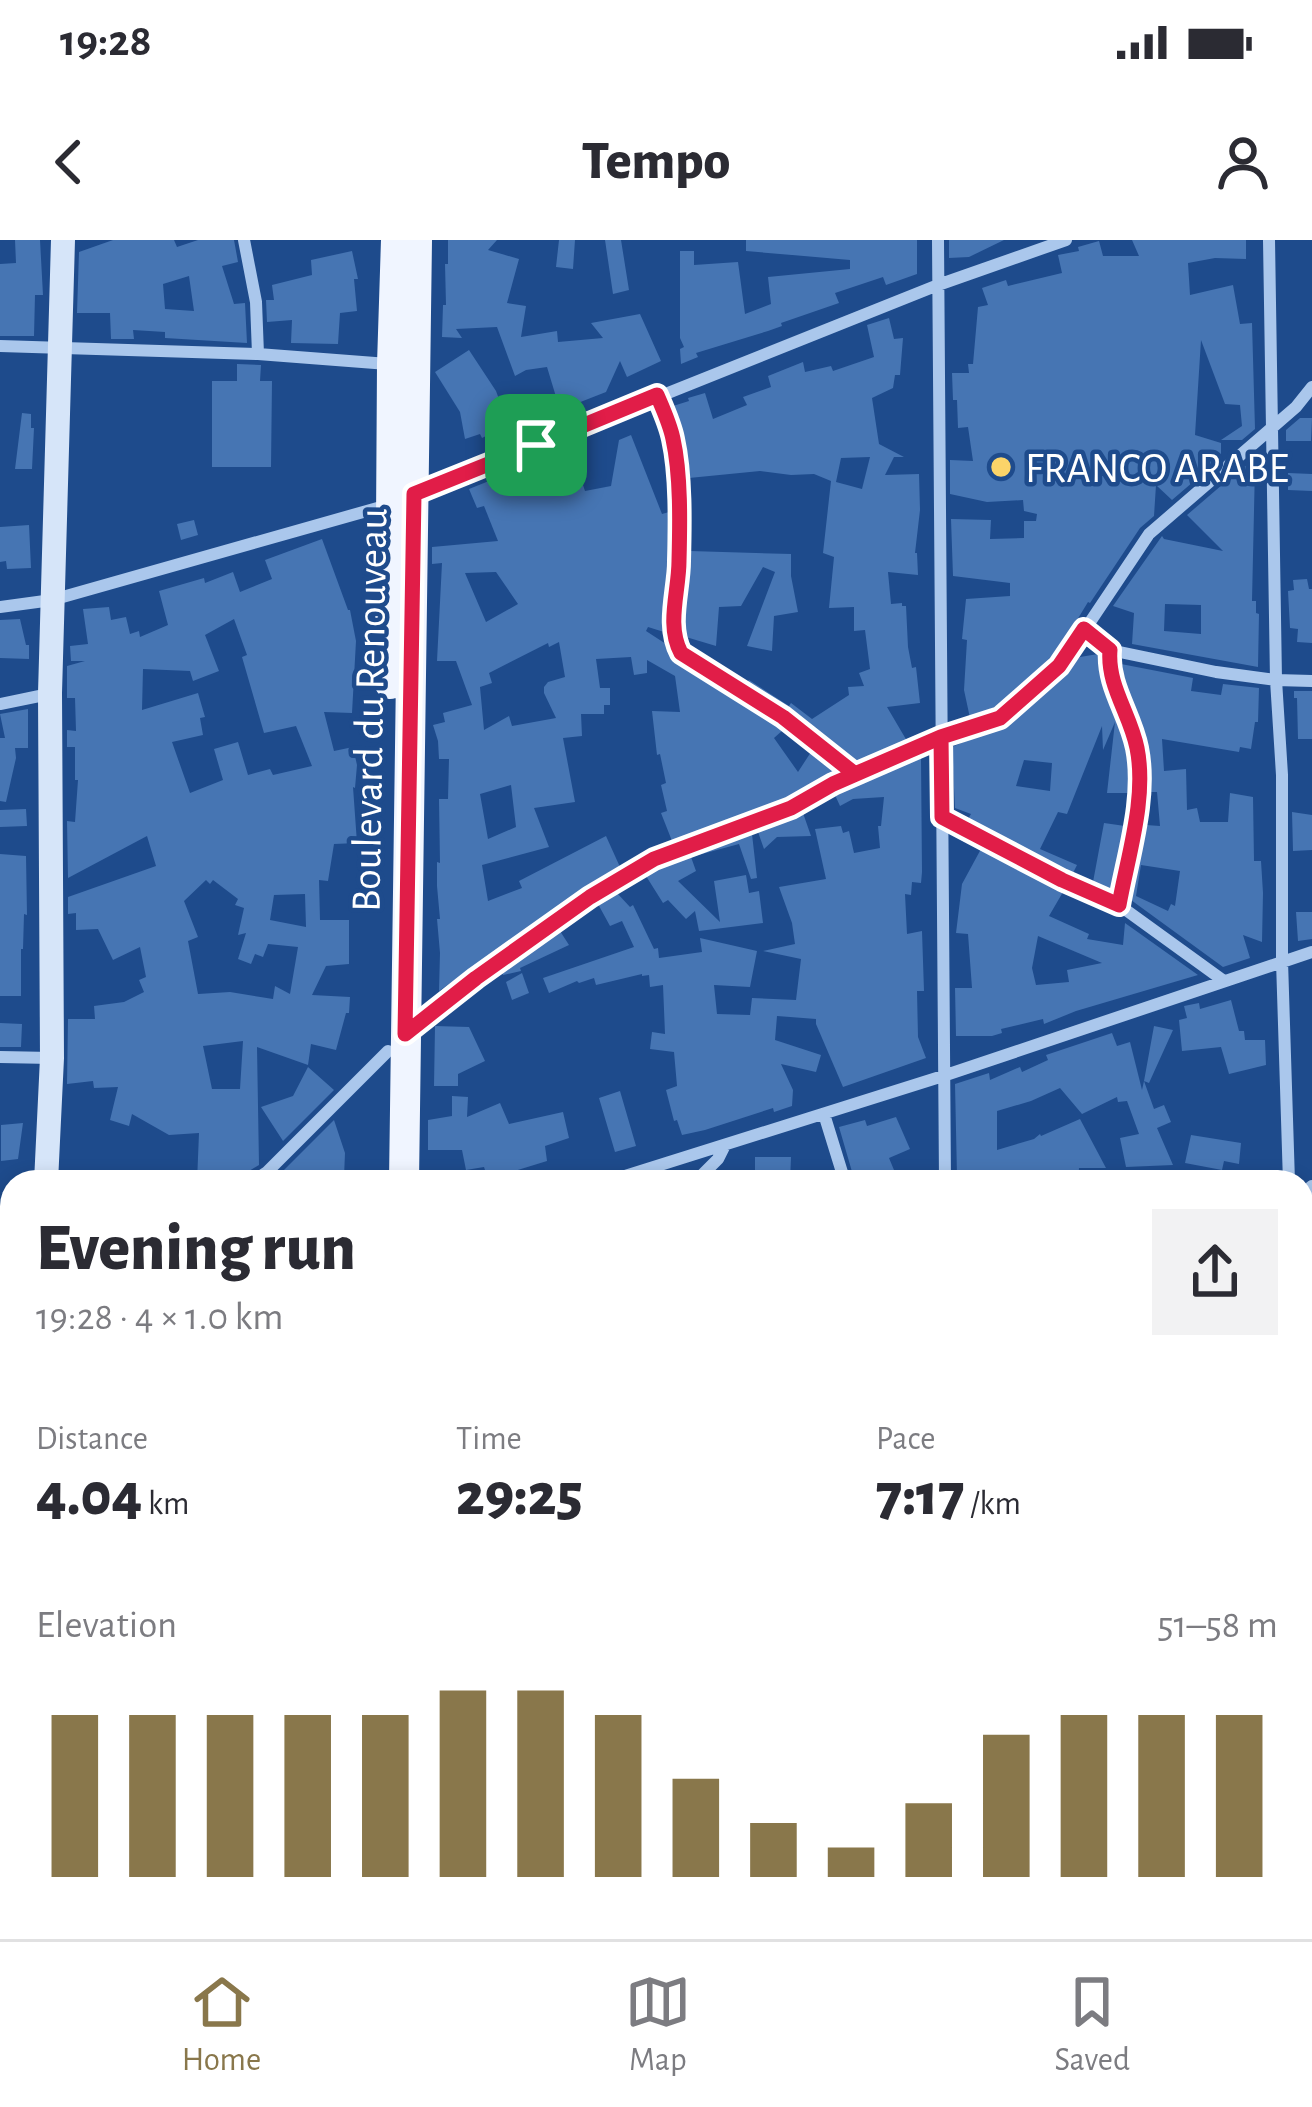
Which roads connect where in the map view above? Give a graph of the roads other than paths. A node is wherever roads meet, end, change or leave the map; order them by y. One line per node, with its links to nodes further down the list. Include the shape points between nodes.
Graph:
1 (62, 240): 10 (main road)
2 (244, 240): 11 (street)
3 (396, 240): 12 (main road, Boulevard du Renouveau)
4 (417, 240): 16 (main road, Boulevard du Renouveau)
5 (938, 240): 8 (street)
6 (1066, 240): 8 (street)
7 (1269, 240): 15 (street)
8 (938, 284): 14 (street); 25 (street)
9 (0, 346): 10 (street)
10 (59, 346): 11 (street); 17 (main road)
11 (258, 354): 12 (street)
12 (392, 364): 16 (main road, Boulevard du Renouveau)
13 (1312, 387): 15 (street)
14 (657, 395): 16 (street); 26 (street, via 674,440 677,647)
15 (1273, 426): 19 (street, via 1149,534); 21 (street)
16 (402, 499): 17 (street); 32 (main road, Boulevard du Renouveau)
17 (52, 600): 18 (street); 23 (main road)
18 (0, 607)
19 (1084, 629): 20 (street); 25 (street, via 1059,666 1009,712)
20 (1110, 650): 21 (street); 28 (street, via 1110,677 1139,769)
21 (1276, 680): 22 (street); 30 (street)
22 (1312, 681)
23 (50, 693): 24 (street); 34 (main road)
24 (0, 704)
25 (941, 737): 26 (street); 27 (street)
26 (855, 774): 32 (street, via 791,808 654,859)
27 (942, 817): 28 (street); 35 (street)
28 (1119, 905): 31 (street)
29 (1312, 952): 30 (street)
30 (1282, 962): 31 (street); 46 (street)
31 (1223, 981): 35 (street)
32 (396, 1042): 39 (street); 40 (main road, Boulevard du Renouveau); 41 (main road, Boulevard du Renouveau)
33 (0, 1057): 34 (street)
34 (52, 1058): 38 (main road)
35 (943, 1076): 36 (street); 45 (street)
36 (824, 1114): 37 (street); 44 (street)
37 (725, 1145): 42 (street); 43 (street)
38 (47, 1170)
39 (269, 1170)
40 (387, 1170)
41 (403, 1170)
42 (645, 1170)
43 (707, 1170)
44 (841, 1170)
45 (945, 1170)
46 (1288, 1170)

